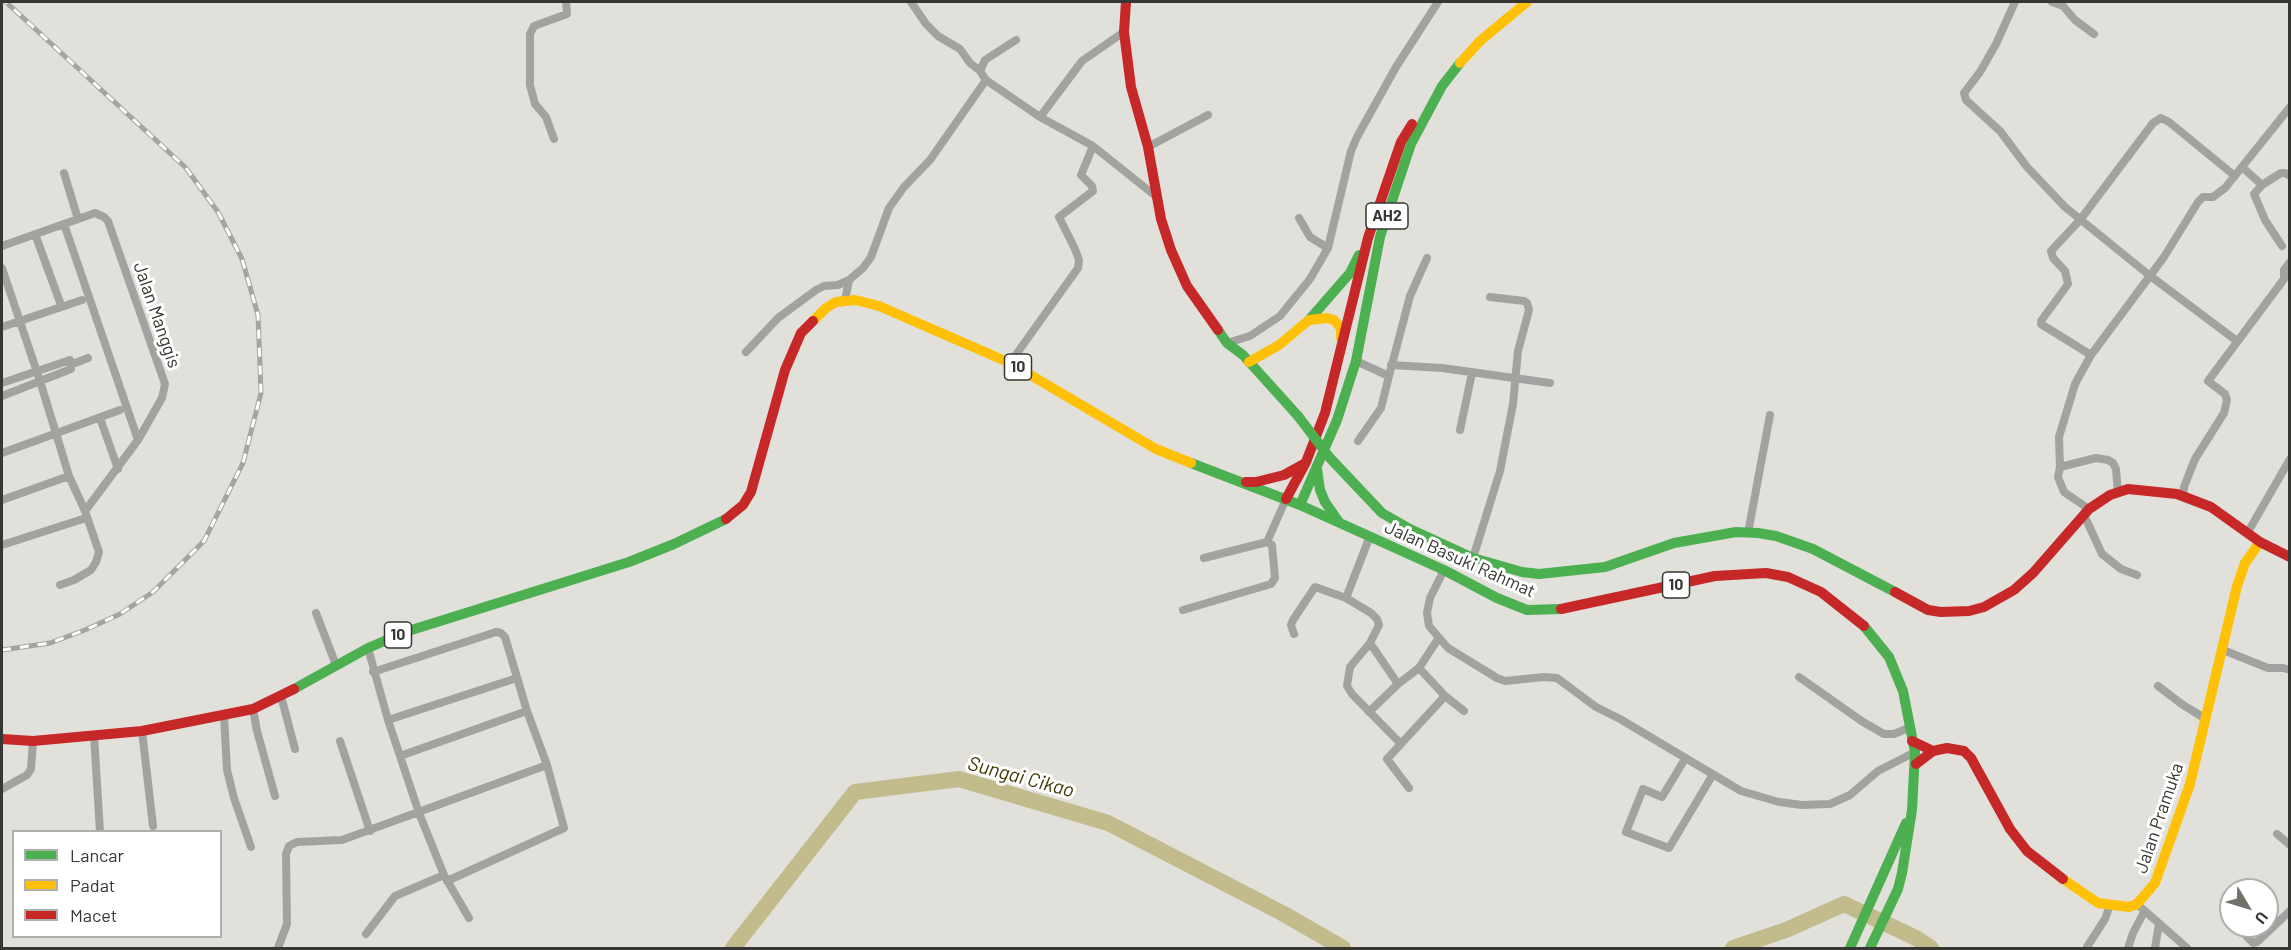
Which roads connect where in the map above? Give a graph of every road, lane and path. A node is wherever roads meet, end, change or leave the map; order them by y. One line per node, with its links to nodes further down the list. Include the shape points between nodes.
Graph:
1 (566, 2): 17 (street, via 567,14 534,27 530,34 530,85 535,104 546,117)
2 (911, 2): 12 (street, via 926,24 960,49)
3 (1126, 2): 9 (main road)
4 (1438, 2): 34 (street, via 1357,137)
5 (1514, 2): 31 (main road, via 1465,46 1435,82 1401,142)
6 (1527, 2): 53 (main road, AH2, via 1510,13 1459,64 1419,127 1380,237)
7 (2015, 2): 28 (street, via 1996,44 1964,97)
8 (2052, 2): 10 (street, via 2063,6)
9 (1124, 32): 16 (street, via 1082,61); 19 (main road, via 1131,87)
10 (2094, 34)
11 (1016, 40): 12 (street, via 985,60)
12 (980, 71): 13 (street)
13 (987, 81): 16 (street); 39 (street, via 930,160 889,208 871,257)
14 (2289, 107): 20 (street)
15 (1208, 115): 19 (street)
16 (1040, 117): 18 (street)
17 (554, 139)
18 (1093, 146): 25 (street); 55 (street, via 1081,175 1093,190 1059,217 1075,249 1078,268)
19 (1148, 147): 25 (main road)
20 (2242, 167): 22 (street); 24 (street)
21 (64, 173): 27 (street)
22 (2235, 176): 28 (street, via 2162,118 2153,123); 38 (street, via 2216,195 2201,198)
23 (2289, 176): 24 (street, via 2281,173)
24 (2262, 185): 33 (street, via 2254,197)
25 (1158, 198): 48 (main road, via 1161,219 1186,286)
26 (1299, 218): 34 (street, via 1310,237)
27 (78, 219): 29 (street, Jalan Manggis); 71 (street, Jalan Manggis, via 95,213 108,221 165,384 162,398)
28 (2080, 220): 38 (street); 51 (street, via 2051,251 2065,271 2068,284 2041,324)
29 (64, 224): 30 (street, Jalan Manggis); 71 (street)
30 (35, 234): 32 (street, Jalan Manggis); 43 (street)
31 (1368, 238): 45 (main road, via 1350,273); 49 (main road)
32 (2, 246)
33 (2282, 246)
34 (1328, 248): 48 (street, via 1282,314 1250,336)
35 (1427, 258): 57 (street, via 1410,296)
36 (2289, 262): 47 (street, via 2284,279)
37 (2, 268): 44 (street)
38 (2150, 275): 47 (street); 51 (street)
39 (849, 280): 42 (street); 50 (street, via 816,290 778,318)
40 (1490, 297): 61 (street, via 1524,301 1529,306)
41 (82, 300): 43 (street)
42 (845, 300): 55 (main road, 10, via 879,306); 106 (main road, 10, via 826,308 801,333 785,370 751,492 729,518 628,562 405,632)
43 (61, 305): 44 (street)
44 (19, 320): 46 (street); 58 (street)
45 (1309, 320): 49 (main road, via 1327,318 1339,324); 54 (main road, via 1279,345)
46 (2, 327)
47 (2237, 341): 81 (street, via 2208,381 2227,400 2224,413 2195,459)
48 (1227, 343): 54 (main road)
49 (1341, 351): 75 (main road, AH2)
50 (746, 352)
51 (2091, 355): 76 (street, via 2068,401 2059,437)
52 (88, 358): 56 (street)
53 (1356, 361): 60 (street); 75 (main road, AH2, via 1337,420)
54 (1249, 362): 96 (main road, bridge, via 1382,513)
55 (1010, 363): 79 (main road, 10, via 1148,445)
56 (70, 365): 58 (street); 62 (street)
57 (1391, 365): 59 (street); 60 (street)
58 (36, 370): 62 (street); 63 (street)
59 (1472, 373): 61 (street); 69 (street)
60 (1389, 376): 72 (street, via 1381,408)
61 (1515, 378): 64 (street); 96 (street, via 1500,471)
62 (40, 381): 65 (street); 70 (street)
63 (2, 383)
64 (1550, 383)
65 (2, 396)
66 (120, 410): 68 (street)
67 (1770, 415): 89 (street)
68 (100, 418): 70 (street); 77 (street)
69 (1460, 430)
70 (55, 434): 73 (street); 78 (street)
71 (138, 440): 77 (street, Jalan Manggis)
72 (1358, 441)
73 (2, 453)
74 (2289, 459): 88 (street)
75 (1311, 465): 79 (main road, via 1256,482); 82 (main road, AH2); 84 (main road, AH2); 87 (main road, via 1325,502)
76 (2060, 467): 80 (street, via 2096,458 2108,460 2114,465); 85 (street, via 2058,477 2064,492)
77 (118, 469): 86 (street, Jalan Manggis)
78 (69, 476): 83 (street); 86 (street)
79 (1241, 481): 82 (main road, 10)
80 (2118, 493): 81 (main road, via 2128,489 2149,490); 85 (main road)
81 (2183, 497): 88 (main road, via 2211,507)
82 (1286, 499): 84 (main road, 10); 91 (street)
83 (2, 500)
84 (1300, 505): 87 (main road, Jalan Basuki Rahmat / 10)
85 (2086, 512): 89 (main road, via 2014,590 1984,607 1956,612 1928,610 1912,603 1813,549); 98 (street, via 2102,554 2121,569)
86 (85, 515): 93 (street); 99 (street, via 99,552 96,562 83,576)
87 (1340, 523): 90 (main road, Jalan Basuki Rahmat / 10)
88 (2248, 532): 92 (main road)
89 (1748, 533): 96 (main road, via 1674,543 1605,567 1567,572 1522,572)
90 (1370, 536): 97 (main road, Jalan Basuki Rahmat / 10); 100 (street)
91 (1267, 542): 95 (street); 101 (street, via 1272,545 1275,578 1271,584)
92 (2260, 542): 94 (main road); 107 (main road, Jalan Pramuka, via 2241,573)
93 (2, 545)
94 (2289, 557)
95 (1204, 558)
96 (1473, 558)
97 (1444, 570): 104 (street, via 1427,613); 125 (main road, Jalan Basuki Rahmat / 10, via 1504,601 1540,612 1715,576 1766,573 1803,583 1830,598 1874,636 1898,675)
98 (2137, 574)
99 (60, 585)
100 (1346, 598): 103 (street, via 1315,587 1293,620); 105 (street, via 1377,619 1379,625)
101 (1183, 610)
102 (316, 613): 108 (street)
103 (1294, 634)
104 (1438, 639): 109 (street); 136 (street, via 1505,681 1557,678 1596,707)
105 (1370, 643): 114 (street); 121 (street, via 1350,667 1347,679 1352,694)
106 (368, 648): 108 (main road, 10); 111 (street)
107 (2223, 650): 110 (street, via 2268,668); 123 (main road, Jalan Pramuka)
108 (336, 665): 116 (main road, 10)
109 (1419, 668): 114 (street); 117 (street)
110 (2289, 670)
111 (373, 672): 113 (street, via 496,632 505,637); 124 (street)
112 (1799, 677): 125 (street, via 1884,734)
113 (517, 678): 119 (street); 124 (street)
114 (1398, 684): 121 (street)
115 (2158, 686): 123 (street)
116 (281, 696): 118 (main road, 10); 133 (street)
117 (1446, 696): 120 (street); 131 (street)
118 (253, 709): 122 (main road, 10); 142 (street)
119 (527, 711): 135 (street); 138 (street)
120 (1464, 711)
121 (1369, 712): 131 (street)
122 (224, 716): 126 (main road, 10); 150 (street, via 228,770)
123 (2206, 719): 153 (main road, Jalan Pramuka, via 2190,784 2160,872)
124 (388, 720): 135 (street)
125 (1911, 727): 132 (main road, Jalan Basuki Rahmat / 10)
126 (142, 731): 127 (main road, 10); 145 (street)
127 (94, 735): 129 (main road, 10); 146 (street)
128 (2, 739): 129 (main road, 10)
129 (33, 741): 141 (street, via 31,769)
130 (340, 741): 147 (street)
131 (1400, 743): 140 (street, via 1387,759)
132 (1913, 746): 134 (main road); 137 (main road, Jalan Basuki Rahmat / 10); 139 (street, via 1850,795 1830,804 1766,800)
133 (295, 749)
134 (1934, 752): 137 (main road); 152 (main road, via 1952,747 1964,751 2027,851 2086,896)
135 (400, 756): 144 (street)
136 (1685, 759): 139 (street); 139 (street, via 1662,797 1643,789 1626,832 1669,848)
137 (1916, 764): 143 (main road, Jalan Basuki Rahmat / 10)
138 (547, 765): 144 (street); 151 (street, via 564,828)
139 (1712, 776)
140 (1409, 788)
141 (2, 789)
142 (275, 796)
143 (1912, 810): 161 (main road, Jalan Basuki Rahmat / 10); 162 (main road, Jalan Basuki Rahmat / 10, via 1898,890)
144 (418, 813): 147 (street); 151 (street)
145 (153, 826)
146 (100, 830)
147 (370, 831): 160 (street, via 342,840 297,842 289,846 288,924)
148 (2277, 834): 149 (street)
149 (2289, 845)
150 (251, 847)
151 (446, 878): 154 (street); 156 (street, via 392,898)
152 (2110, 905): 153 (main road); 159 (street)
153 (2141, 908): 155 (street); 163 (street)
154 (469, 918)
155 (2159, 924): 164 (street); 165 (street)
156 (366, 934)
157 (2248, 938): 158 (street, via 2253,943)
158 (2261, 938)
159 (2087, 947)
160 (278, 948)
161 (1850, 948)
162 (1869, 948)
163 (2128, 948)
164 (2155, 948)
165 (2187, 948)

